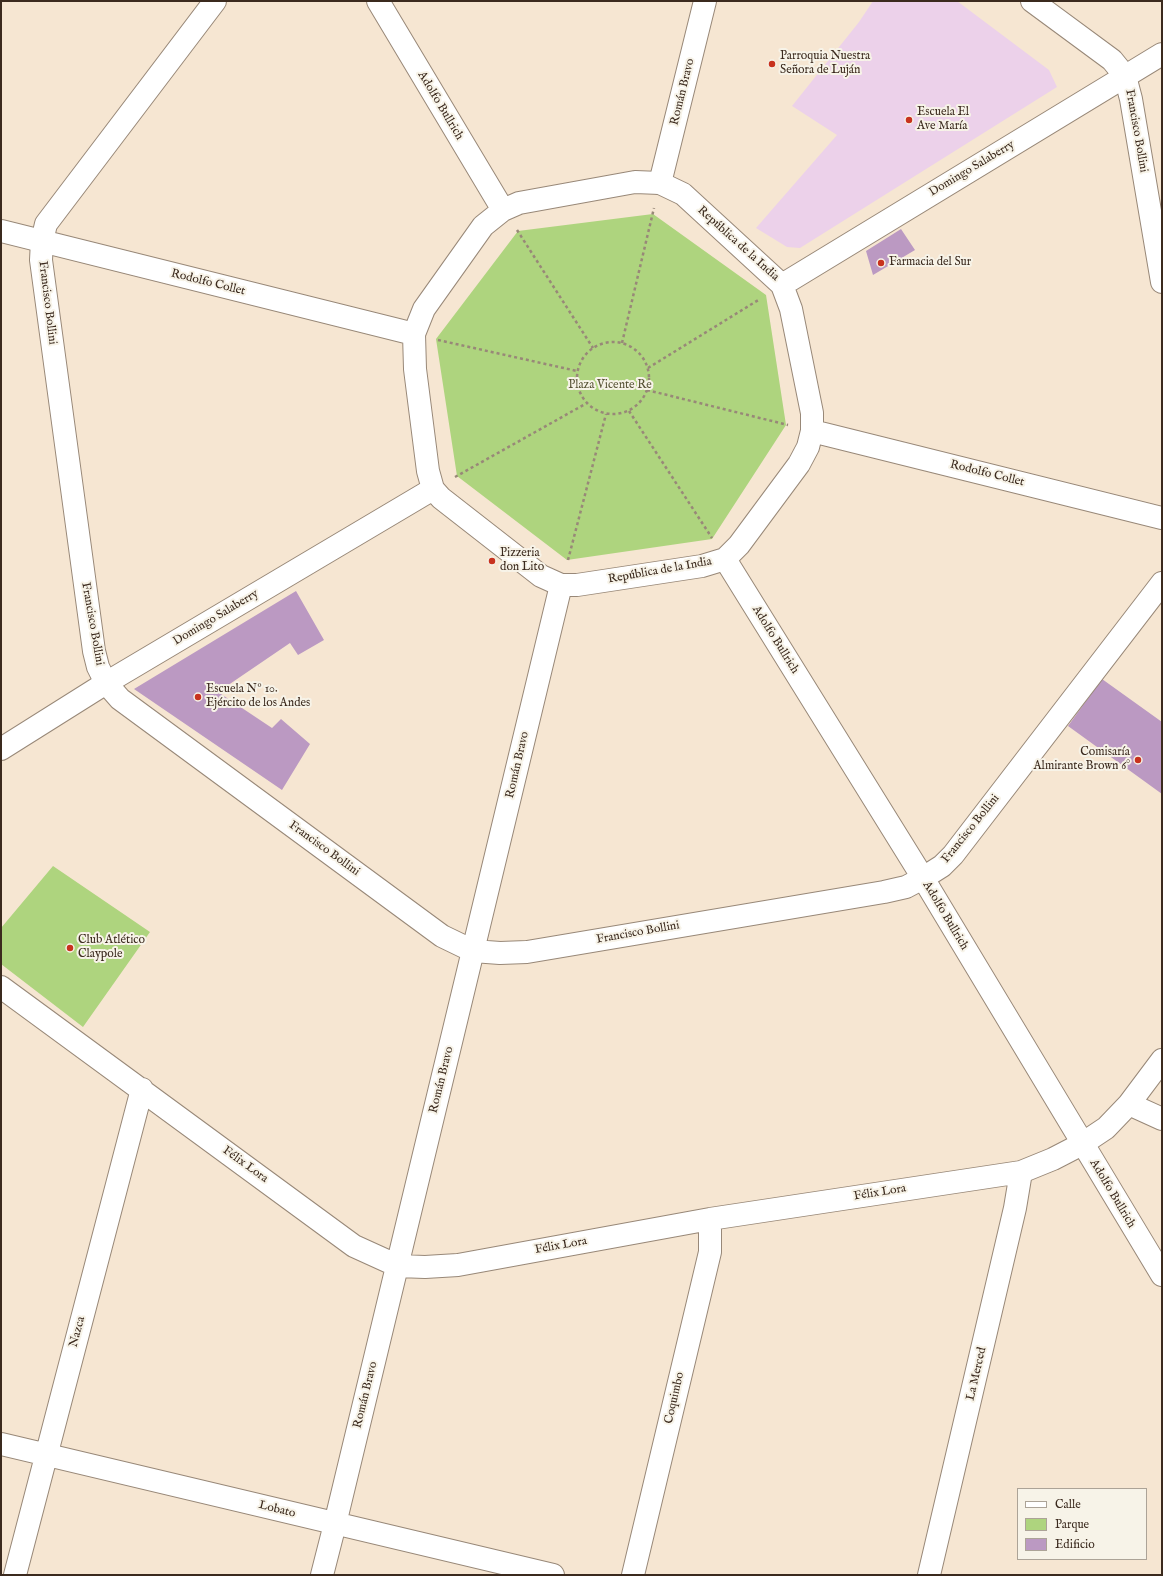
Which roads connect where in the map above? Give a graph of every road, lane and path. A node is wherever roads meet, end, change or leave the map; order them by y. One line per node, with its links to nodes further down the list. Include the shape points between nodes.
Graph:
1 (215, 1): 10 (street, Francisco Bollini, via 46,224)
2 (378, 1): 8 (street, Adolfo Bullrich)
3 (705, 1): 7 (street, Román Bravo)
4 (1032, 1): 6 (street, Francisco Bollini, via 1112,60)
5 (1162, 54): 6 (street, Domingo Salaberry)
6 (1125, 76): 11 (street, Francisco Bollini); 12 (street, Domingo Salaberry)
7 (660, 183): 8 (street, República de la India, via 635,182 520,203); 12 (street, República de la India, via 683,194); 14 (path)
8 (503, 210): 13 (street, República de la India, via 483,226 424,310); 15 (path)
9 (1, 231): 10 (street, Rodolfo Collet)
10 (42, 241): 13 (street, Rodolfo Collet); 28 (street, Francisco Bollini, via 41,260 94,651)
11 (1162, 282)
12 (782, 285): 16 (path); 22 (street, República de la India, via 791,309 812,413)
13 (414, 334): 17 (path); 23 (street, República de la India, via 415,369 428,471)
14 (622, 343): 15 (path, via 602,344); 16 (path, via 634,348 643,357)
15 (593, 348): 17 (path, via 580,362)
16 (648, 368): 18 (path)
17 (578, 372): 19 (path, via 577,383)
18 (648, 390): 20 (path, via 644,398); 22 (path)
19 (587, 403): 21 (path); 23 (path)
20 (629, 411): 21 (path); 25 (path)
21 (606, 414): 27 (path)
22 (812, 431): 24 (street, Rodolfo Collet); 25 (street, República de la India, via 808,447 799,464 739,545)
23 (433, 489): 27 (street, República de la India, via 541,576); 28 (street, Domingo Salaberry)
24 (1162, 518)
25 (725, 559): 27 (street, República de la India, via 702,566 577,585); 30 (street, Adolfo Bullrich)
26 (1162, 583): 30 (street, Francisco Bollini, via 953,855 942,866)
27 (561, 585): 31 (street, Román Bravo)
28 (106, 683): 29 (street, Domingo Salaberry); 31 (street, Francisco Bollini, via 120,699 442,936)
29 (1, 749)
30 (923, 878): 31 (street, Francisco Bollini, via 906,887 884,892 528,952); 37 (street, Adolfo Bullrich)
31 (473, 951): 40 (street, Román Bravo)
32 (1, 987): 34 (street, Félix Lora)
33 (1162, 1060): 35 (street, Félix Lora)
34 (142, 1090): 40 (street, Félix Lora, via 354,1246); 43 (street, Nazca)
35 (1129, 1104): 36 (street); 37 (street, Félix Lora, via 1106,1128)
36 (1162, 1119)
37 (1082, 1144): 38 (street, Félix Lora); 41 (street, Adolfo Bullrich)
38 (1021, 1172): 39 (street, Félix Lora); 49 (street, La Merced, via 1016,1208)
39 (710, 1219): 40 (street, Félix Lora, via 458,1265); 48 (street, Coquimbo, via 710,1252)
40 (398, 1266): 44 (street, Román Bravo)
41 (1162, 1275)
42 (1, 1444): 43 (street, Lobato)
43 (46, 1454): 44 (street, Lobato); 45 (street, Nazca)
44 (336, 1524): 46 (street, Román Bravo); 47 (street, Lobato)
45 (15, 1575)
46 (322, 1575)
47 (553, 1575)
48 (633, 1575)
49 (929, 1575)

